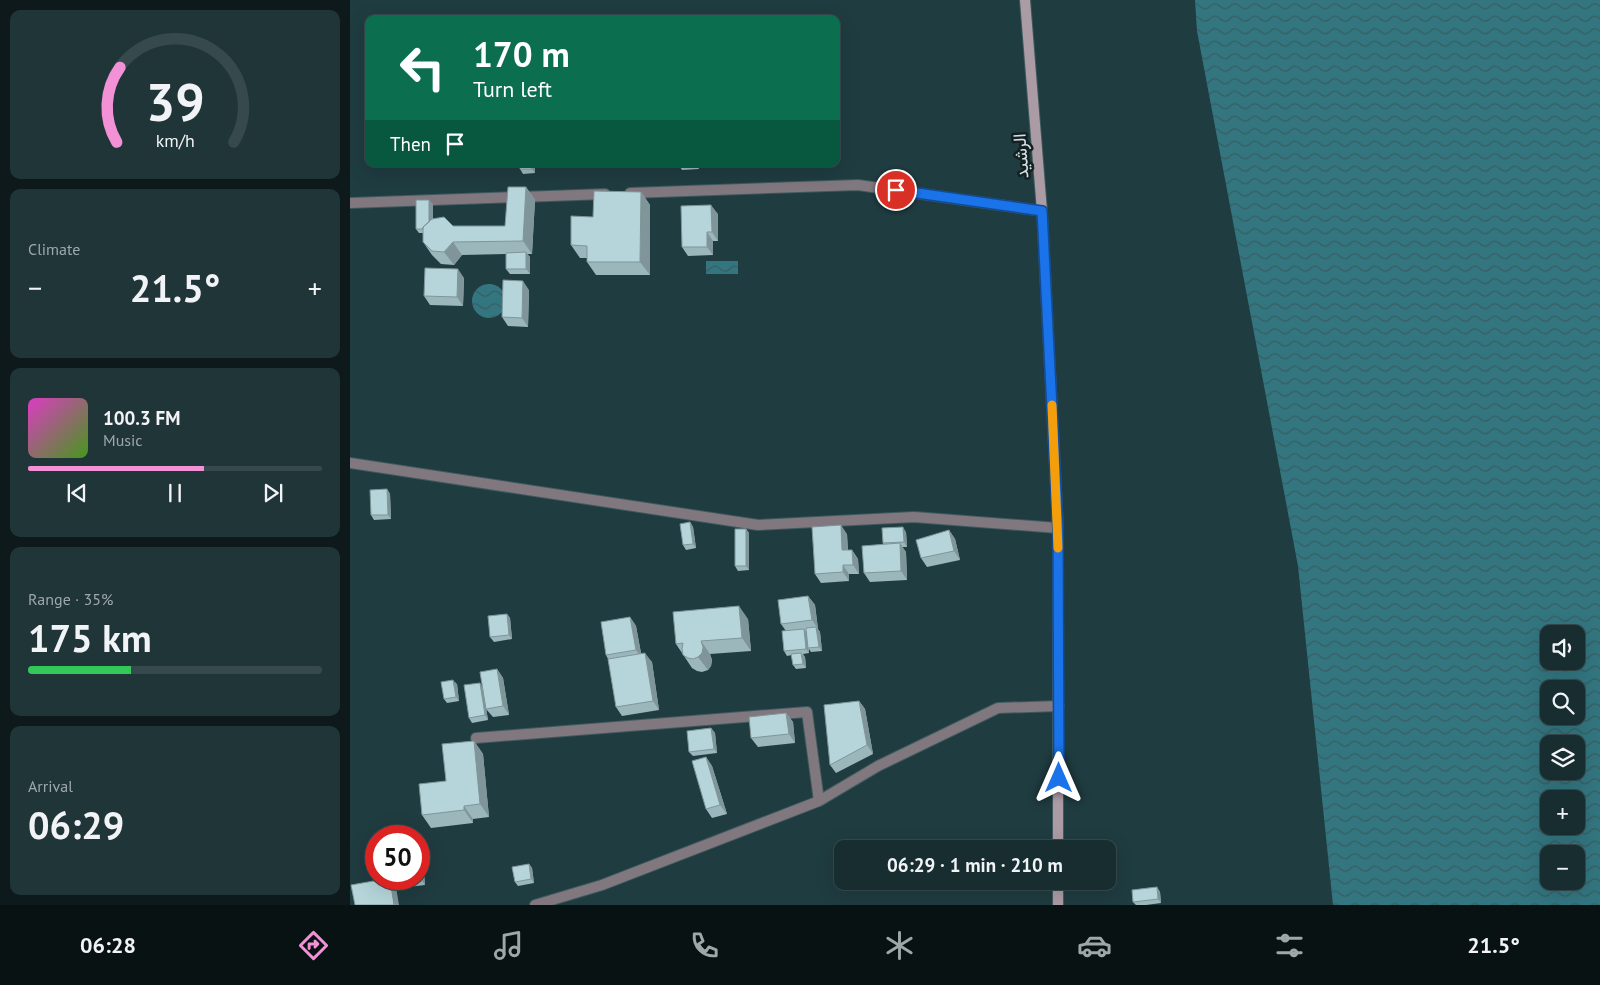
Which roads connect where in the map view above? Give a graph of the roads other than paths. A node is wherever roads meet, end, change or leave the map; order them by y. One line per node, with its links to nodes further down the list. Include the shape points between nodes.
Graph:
1 (1025, 0): 3 (main road, الرشيد)
2 (350, 203): 3 (street, via 858,185)
3 (1042, 211): 5 (main road, الرشيد)
4 (350, 463): 5 (street, via 758,525 914,517)
5 (1058, 528): 6 (main road, الرشيد)
6 (1059, 706): 8 (street, via 998,708 878,766); 9 (main road, الرشيد)
7 (476, 738): 8 (street, via 807,712)
8 (819, 800): 11 (street, via 602,885)
9 (1058, 840)
10 (1058, 890): 12 (main road)
11 (536, 905)
12 (1058, 905)

